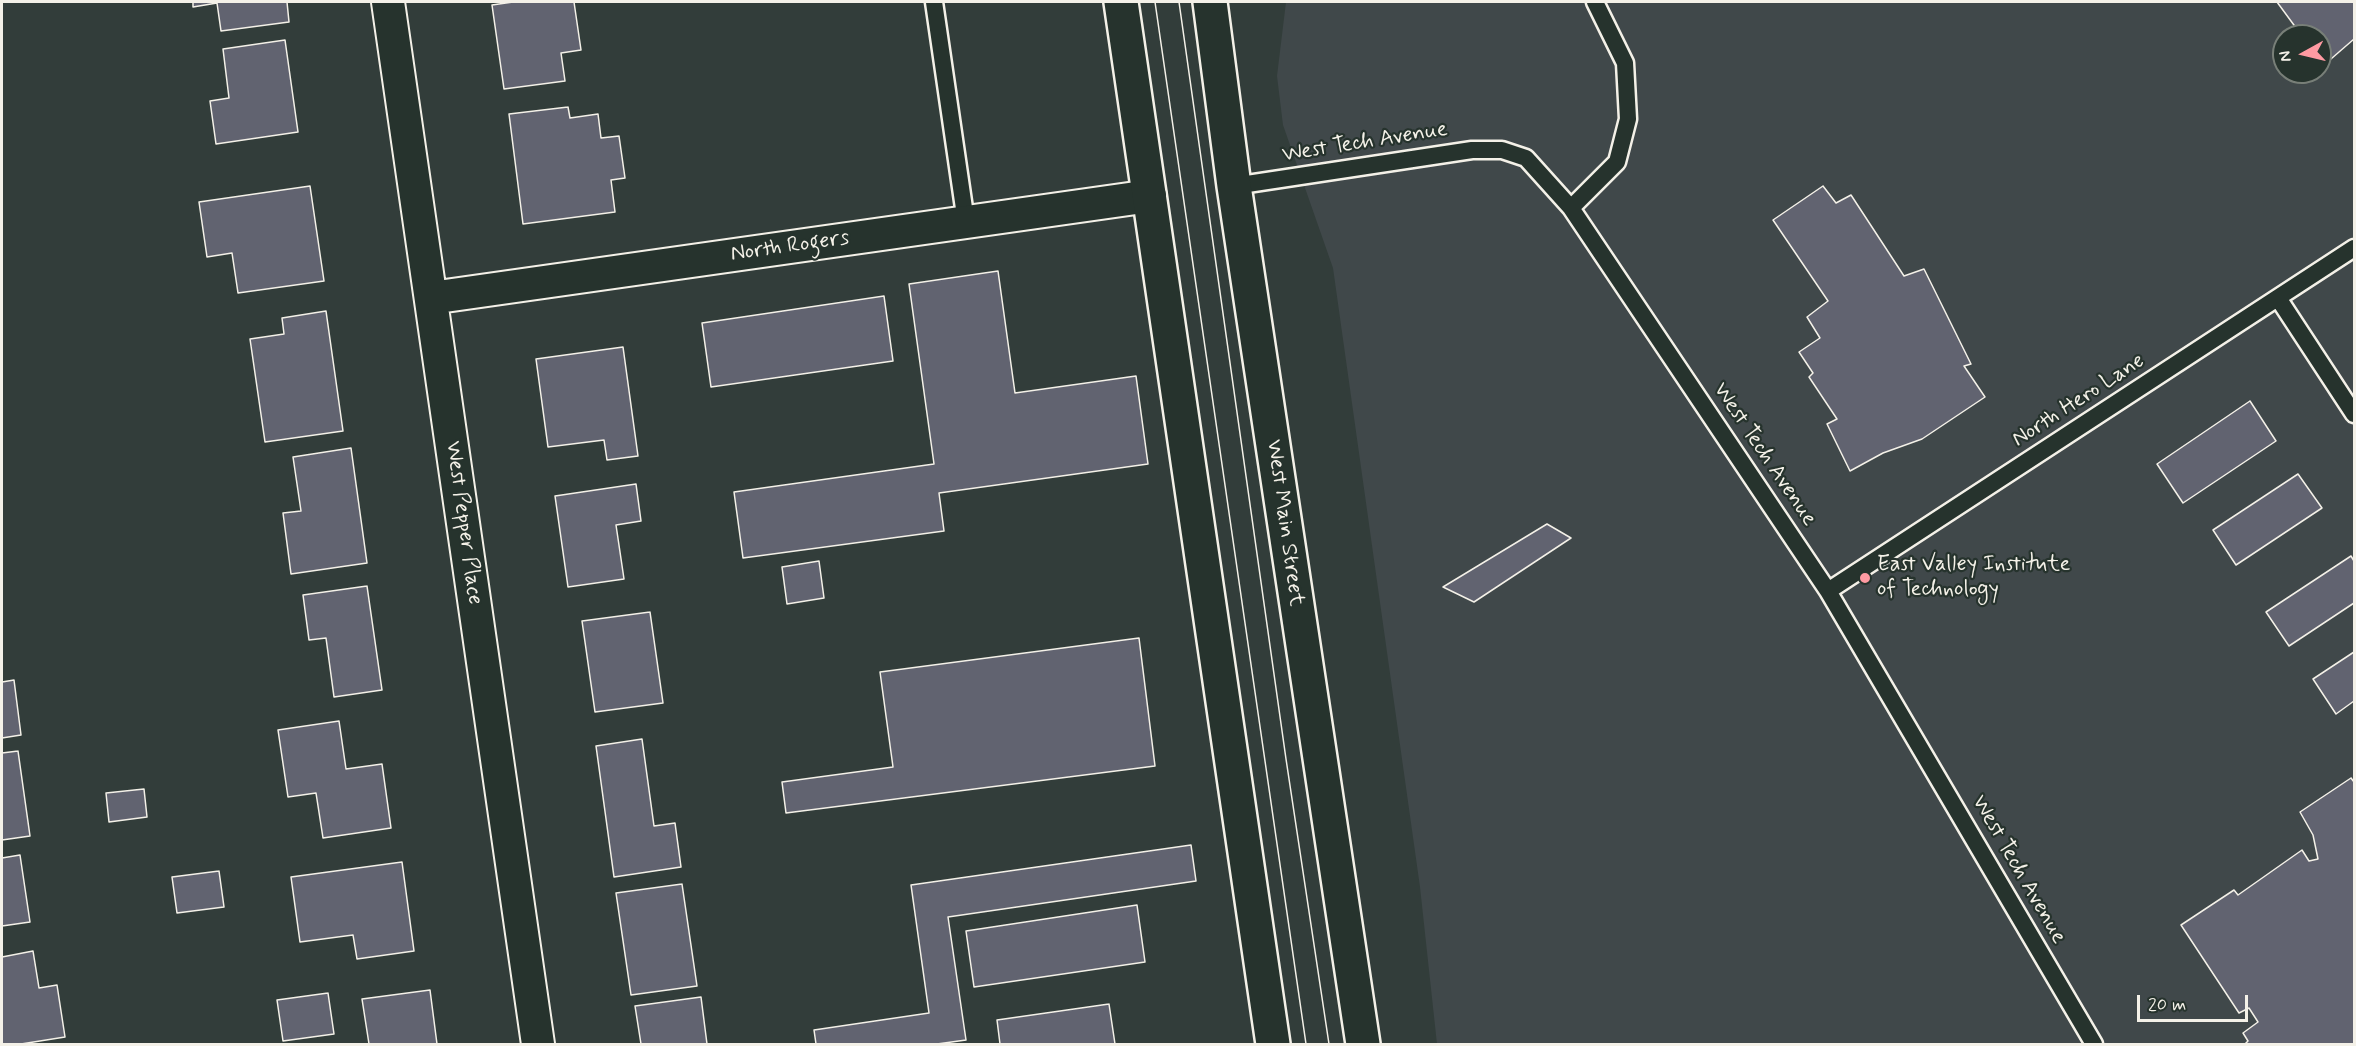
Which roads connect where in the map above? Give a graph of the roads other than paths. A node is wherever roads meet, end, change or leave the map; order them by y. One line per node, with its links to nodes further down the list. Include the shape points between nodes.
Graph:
1 (388, 2): 11 (street, West Pepper Place)
2 (934, 2): 9 (lane)
3 (1122, 2): 7 (main road)
4 (1210, 2): 6 (main road, West Main Street)
5 (1595, 2): 8 (lane, via 1625,63 1628,119 1617,162)
6 (1234, 186): 8 (lane, West Tech Avenue, via 1472,150 1502,150 1526,158); 17 (main road, West Main Street)
7 (1150, 196): 9 (street, North Rogers); 16 (main road)
8 (1571, 208): 14 (lane, West Tech Avenue)
9 (966, 222): 11 (street, North Rogers)
10 (2355, 248): 12 (lane, North Hero Lane)
11 (431, 298): 15 (street, West Pepper Place)
12 (2278, 298): 13 (lane); 14 (lane, North Hero Lane)
13 (2355, 414)
14 (1828, 591): 18 (lane, West Tech Avenue)
15 (538, 1044)
16 (1273, 1044)
17 (1363, 1044)
18 (2094, 1044)

